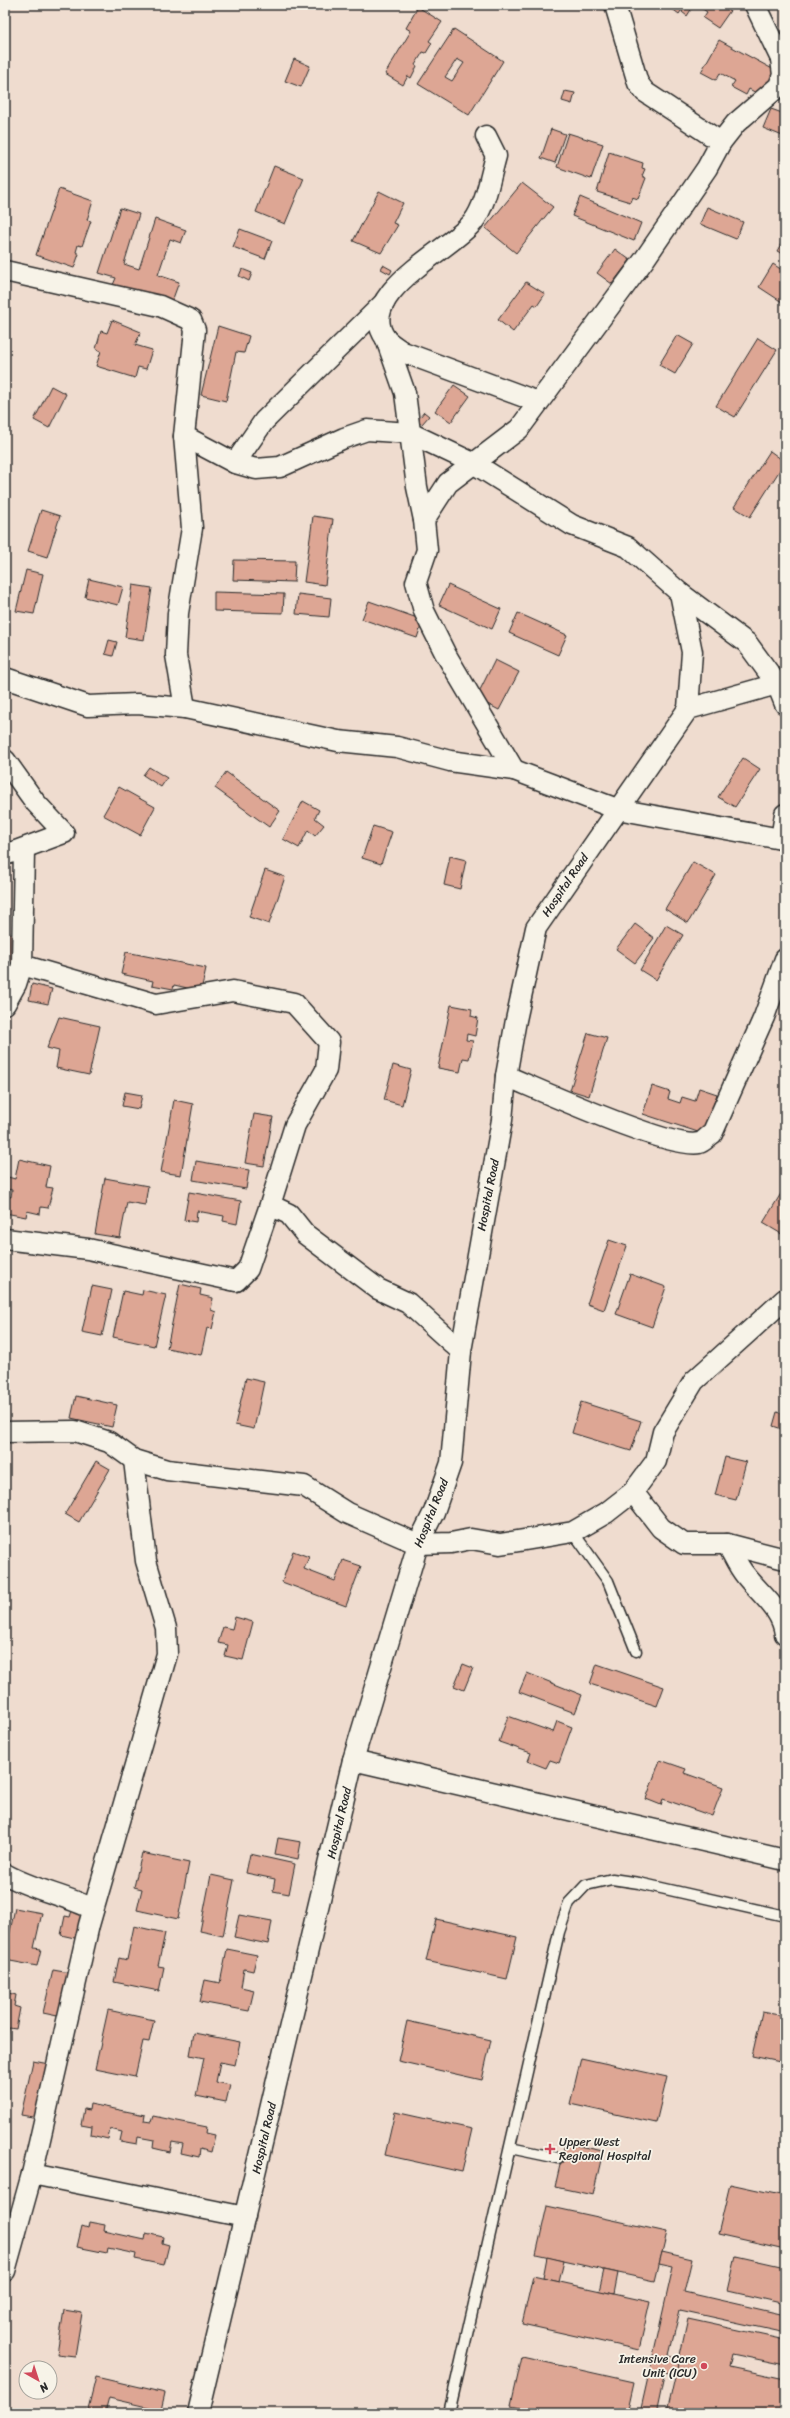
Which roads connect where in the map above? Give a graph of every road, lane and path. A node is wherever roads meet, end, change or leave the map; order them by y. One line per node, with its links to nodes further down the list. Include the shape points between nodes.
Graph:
1 (615, 5): 5 (street, via 638,83 645,92)
2 (755, 5): 3 (street)
3 (783, 53): 5 (street, via 783,75 779,86 736,123)
4 (486, 136): 7 (street, via 496,156 474,222 459,237 401,279)
5 (721, 142): 9 (street, via 708,168 644,260)
6 (5, 271): 11 (street, via 160,306 191,320 195,330)
7 (385, 302): 8 (street, via 379,320); 12 (street, via 264,422)
8 (386, 339): 9 (street, via 403,352); 10 (street, via 405,393)
9 (538, 402): 13 (street, via 519,429)
10 (410, 433): 12 (street, via 367,430 280,467 256,469); 13 (street); 14 (street)
11 (184, 436): 12 (street); 19 (street, via 192,528 178,614 176,655)
12 (235, 463)
13 (473, 463): 14 (street, via 448,483); 15 (street, via 572,525 628,547)
14 (424, 520): 22 (street, via 427,550 416,582 424,611 445,654)
15 (680, 593): 17 (street, via 747,643); 20 (street, via 692,652)
16 (5, 678): 19 (street, via 88,706 137,704)
17 (777, 684): 18 (street); 20 (street)
18 (785, 704)
19 (185, 708): 22 (street, via 338,741 397,747 450,761)
20 (688, 709): 23 (street, Hospital Road)
21 (5, 760): 26 (street, via 35,802 64,833)
22 (514, 770): 23 (street)
23 (617, 809): 25 (street); 31 (street, Hospital Road, via 536,928)
24 (785, 814): 25 (street)
25 (783, 839)
26 (24, 849): 27 (street); 29 (street)
27 (5, 855)
28 (785, 958): 31 (street, via 764,1017 712,1134 700,1143 682,1143 644,1131)
29 (22, 965): 30 (street, via 16,984); 32 (street, via 156,1004 233,991 294,1003 330,1042 326,1070 295,1125)
30 (5, 1004)
31 (506, 1076): 35 (street, Hospital Road, via 502,1120)
32 (270, 1205): 33 (street, via 248,1268 236,1281 88,1249); 35 (street, via 289,1214 305,1234 378,1289 408,1304)
33 (5, 1238)
34 (785, 1298): 38 (street, via 694,1381 663,1432 656,1461)
35 (461, 1351): 40 (street, Hospital Road, via 451,1463 434,1512)
36 (5, 1432): 37 (street, via 75,1431 109,1442)
37 (134, 1460): 40 (street, via 168,1470 304,1486 347,1513); 48 (street, via 146,1561 166,1628 167,1654)
38 (633, 1492): 39 (street, via 606,1513); 41 (street, via 661,1528 684,1544)
39 (574, 1532): 40 (street, via 500,1544 471,1539 451,1543); 44 (lane, via 608,1582)
40 (418, 1544): 45 (street, Hospital Road)
41 (727, 1544): 42 (street); 43 (street, via 745,1576 769,1600 784,1627)
42 (785, 1559)
43 (785, 1634)
44 (636, 1652)
45 (354, 1760): 46 (street); 53 (street, Hospital Road)
46 (785, 1860)
47 (5, 1874): 48 (street, via 20,1882 74,1899)
48 (93, 1909): 52 (street)
49 (785, 1916): 50 (lane, via 639,1882 612,1878 586,1885 569,1903 559,1932)
50 (510, 2148): 51 (lane); 56 (lane)
51 (558, 2158)
52 (32, 2174): 53 (street); 54 (street)
53 (245, 2217): 55 (street, Hospital Road)
54 (5, 2271)
55 (198, 2413)
56 (449, 2413)

